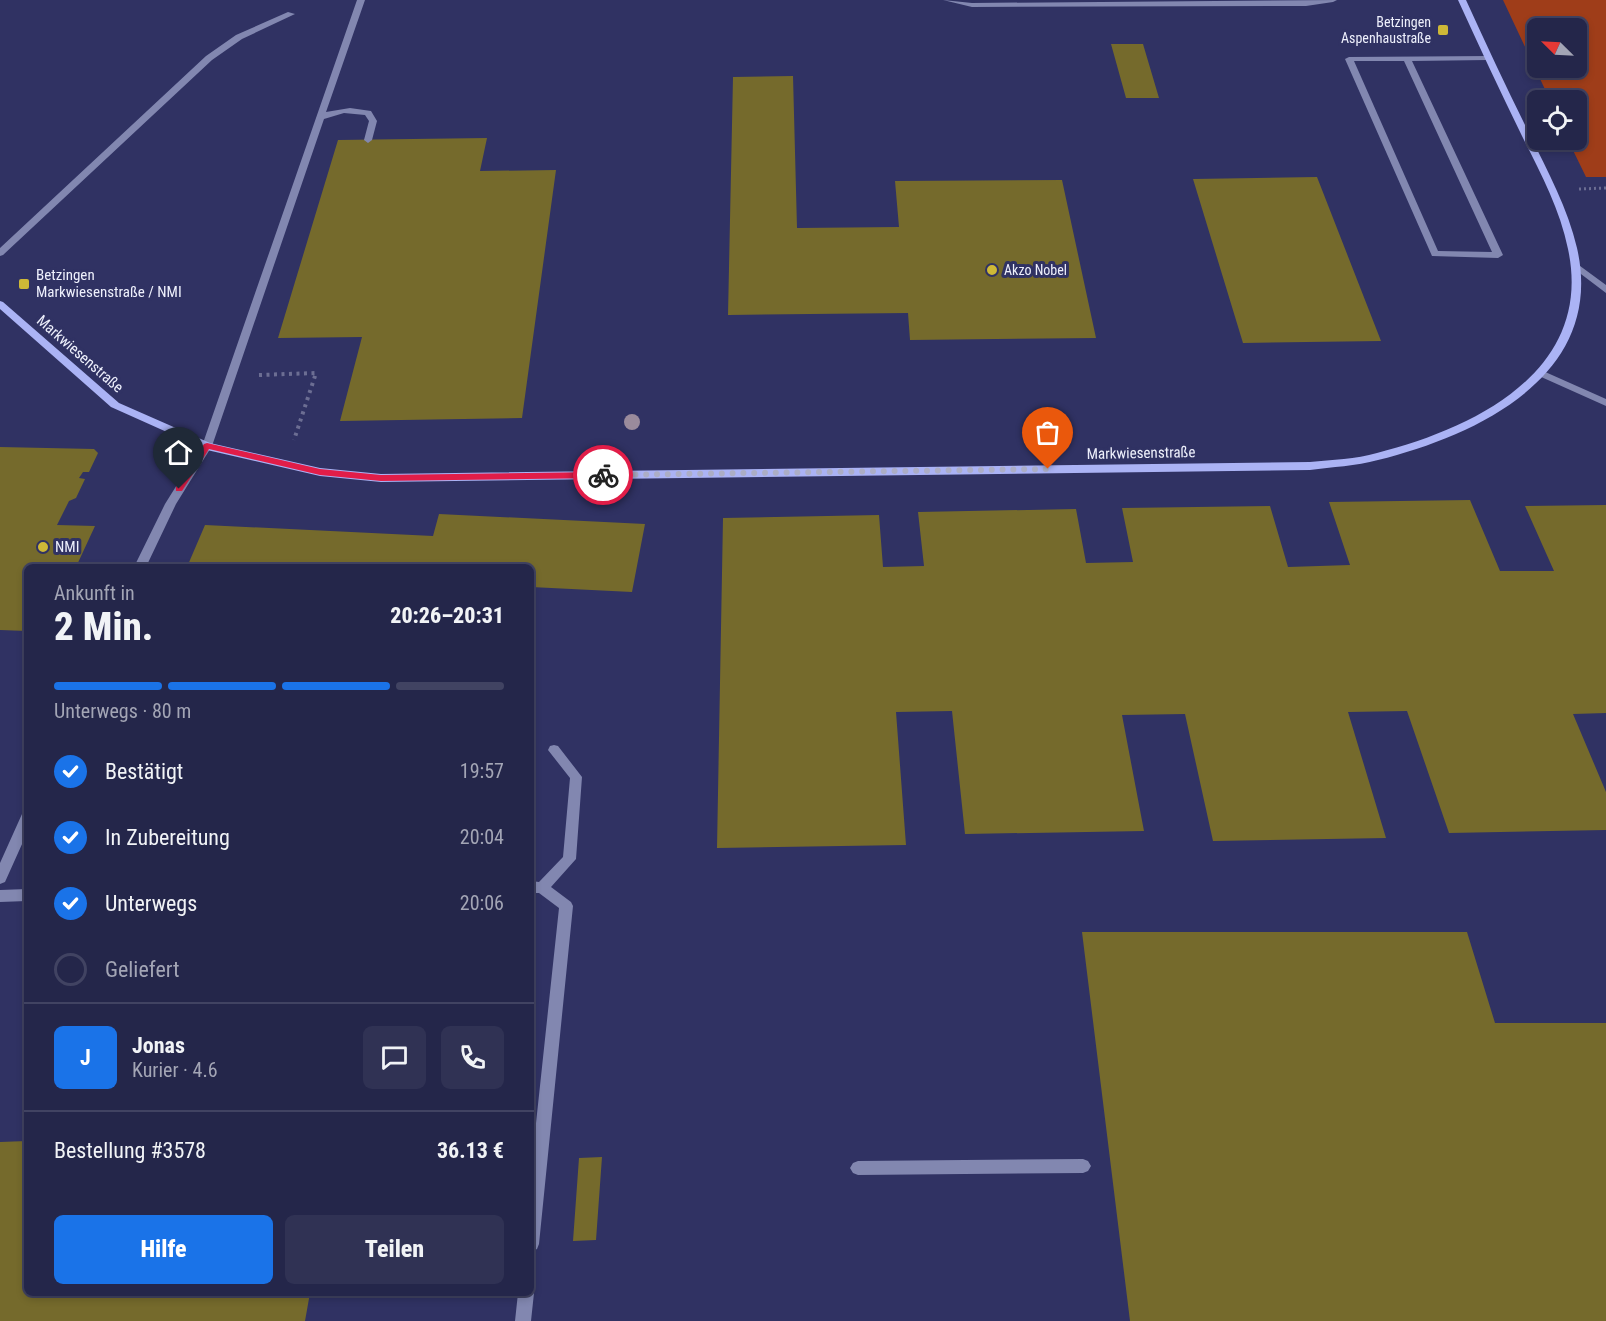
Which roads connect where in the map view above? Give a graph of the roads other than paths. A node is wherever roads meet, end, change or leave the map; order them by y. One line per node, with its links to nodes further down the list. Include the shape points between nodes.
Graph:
1 (361, 0): 8 (street)
2 (946, 0): 3 (street, via 972,5 1031,5 1306,4)
3 (1333, 0)
4 (1462, 0): 6 (street, Markwiesenstraße)
5 (291, 14): 10 (street, via 239,37 209,58)
6 (1488, 58): 7 (street); 11 (street, Markwiesenstraße, via 1563,216)
7 (1407, 59): 7 (street, via 1349,59 1435,254 1498,255)
8 (321, 117): 9 (street, via 337,111 368,113 373,121); 16 (street)
9 (368, 140)
10 (0, 253)
11 (1576, 266): 12 (street); 14 (street, Markwiesenstraße, via 1576,312)
12 (1606, 290)
13 (0, 304): 16 (street, Markwiesenstraße, via 115,405)
14 (1544, 374): 15 (street); 16 (street, Markwiesenstraße, via 1492,414 1450,435 1375,458 1310,466 381,478 320,472)
15 (1606, 403)
16 (207, 446): 17 (street, via 171,504)
17 (141, 564)
18 (554, 750): 21 (street, via 576,777 569,859)
19 (24, 825): 20 (street)
20 (0, 878)
21 (536, 887): 26 (street, via 566,906)
22 (24, 895): 23 (street)
23 (0, 896)
24 (1083, 1166): 25 (street)
25 (858, 1168)
26 (534, 1215)
27 (526, 1296): 28 (street)
28 (524, 1321)

